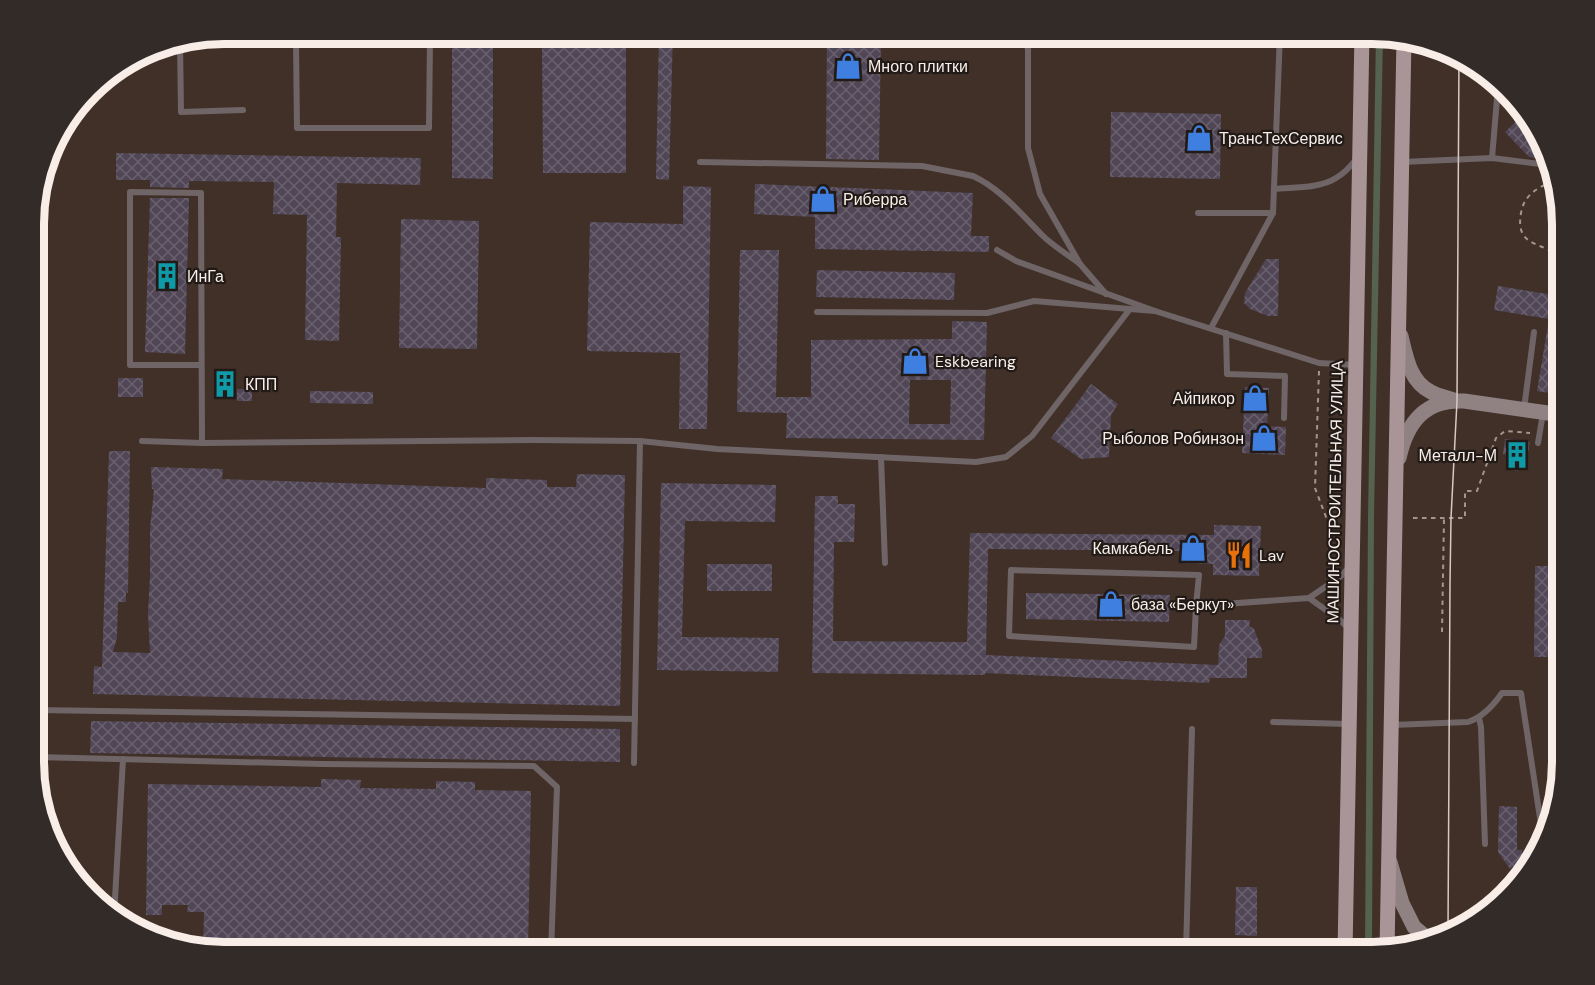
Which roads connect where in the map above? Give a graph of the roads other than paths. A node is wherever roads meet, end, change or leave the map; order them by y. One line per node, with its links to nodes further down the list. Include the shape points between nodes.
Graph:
1 (296, 44): 2 (lane, via 297,128 429,128)
2 (430, 44)
3 (1026, 44): 19 (lane, via 1028,148 1040,194)
4 (1280, 44): 15 (lane)
5 (1362, 44): 10 (main road, МАШИНОСТРОИТЕЛЬНАЯ УЛИЦА)
6 (1404, 47): 13 (main road)
7 (180, 49): 9 (lane, via 181,112)
8 (1497, 95): 11 (lane)
9 (243, 110)
10 (1360, 156): 15 (lane, via 1334,180); 29 (main road, МАШИНОСТРОИТЕЛЬНАЯ УЛИЦА)
11 (1492, 158): 13 (lane); 14 (lane)
12 (700, 162): 19 (lane, via 922,166 973,176 1010,202 1044,237)
13 (1402, 162): 25 (main road)
14 (1542, 164)
15 (1274, 189): 17 (lane)
16 (1198, 213): 17 (lane)
17 (1273, 213): 24 (lane)
18 (997, 250): 20 (lane)
19 (1080, 264): 20 (lane)
20 (1107, 295): 22 (lane)
21 (1130, 309): 22 (lane); 23 (lane, via 1034,301 987,313); 39 (lane, via 1032,436 1005,457 976,462)
22 (1155, 311): 24 (lane)
23 (817, 312)
24 (1211, 328): 27 (lane)
25 (1399, 328): 30 (street, via 1407,361 1420,384); 40 (main road)
26 (1534, 332): 31 (lane)
27 (1226, 333): 29 (lane, via 1319,363); 34 (lane, via 1227,374 1285,375)
28 (201, 365): 28 (lane, via 130,365 130,192 201,193); 37 (lane)
29 (1356, 365): 42 (main road, МАШИНОСТРОИТЕЛЬНАЯ УЛИЦА)
30 (1456, 401): 31 (street); 40 (street, via 1424,410 1413,422)
31 (1524, 410): 32 (street)
32 (1543, 413): 33 (street); 38 (lane)
33 (1551, 413)
34 (1284, 418)
35 (142, 441): 37 (lane)
36 (640, 441): 37 (lane); 39 (lane); 48 (lane)
37 (202, 443)
38 (1538, 443)
39 (881, 457): 41 (lane)
40 (1396, 469): 51 (main road)
41 (885, 563)
42 (1352, 564): 43 (lane); 45 (main road, МАШИНОСТРОИТЕЛЬНАЯ УЛИЦА)
43 (1309, 598): 44 (lane); 45 (lane)
44 (1196, 606): 44 (lane, via 1194,647 1009,636 1011,570 1200,575)
45 (1351, 631): 50 (main road, МАШИНОСТРОИТЕЛЬНАЯ УЛИЦА)
46 (44, 710): 48 (lane)
47 (1479, 718): 51 (lane); 56 (lane, via 1502,693 1521,693); 57 (lane)
48 (635, 719): 55 (lane)
49 (1273, 722): 50 (lane)
50 (1349, 724): 62 (main road, МАШИНОСТРОИТЕЛЬНАЯ УЛИЦА)
51 (1392, 726): 58 (main road)
52 (1192, 729): 61 (lane)
53 (44, 757): 54 (lane)
54 (123, 759): 59 (lane); 64 (lane, via 534,766 557,787)
55 (634, 763)
56 (1541, 823)
57 (1485, 844)
58 (1389, 858): 60 (street, via 1402,903 1414,927); 63 (main road)
59 (115, 905)
60 (1422, 934)
61 (1186, 941)
62 (1345, 941)
63 (1387, 941)
64 (551, 942)

